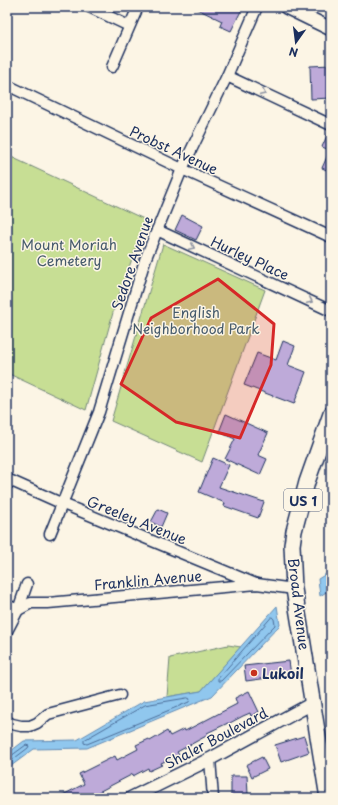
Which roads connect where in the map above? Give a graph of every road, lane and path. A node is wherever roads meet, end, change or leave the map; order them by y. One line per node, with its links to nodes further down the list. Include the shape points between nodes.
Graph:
1 (89, 7): 5 (street)
2 (138, 7): 5 (street)
3 (257, 7): 8 (street, Sedore Avenue)
4 (286, 7): 6 (main road)
5 (129, 26): 7 (street)
6 (331, 29)
7 (112, 67)
8 (227, 76): 10 (street, one-way to 10); 11 (street, Sedore Avenue)
9 (7, 85): 11 (street, Probst Avenue)
10 (331, 124)
11 (182, 169): 12 (street, Sedore Avenue); 13 (street, Probst Avenue)
12 (157, 230): 14 (street, Hurley Place, one-way to 14); 17 (street, Sedore Avenue, via 145,260 99,412)
13 (331, 237)
14 (331, 311)
15 (331, 414): 21 (main road, Broad Avenue / US 1, via 307,482 294,531)
16 (7, 479): 17 (street, Greeley Avenue)
17 (62, 504): 18 (street, Sedore Avenue); 20 (street, Greeley Avenue)
18 (50, 534)
19 (27, 584): 23 (street)
20 (257, 584): 21 (street, Franklin Avenue); 23 (street, Franklin Avenue, via 48,604 31,603)
21 (294, 589): 26 (main road, Broad Avenue / US 1)
22 (7, 605): 23 (street)
23 (18, 610): 24 (street)
24 (7, 632)
25 (120, 695): 27 (street, via 48,714 30,726)
26 (313, 703): 28 (street, Shaler Boulevard); 31 (main road, Broad Avenue / US 1)
27 (7, 721)
28 (210, 759): 29 (street, Shaler Boulevard); 30 (street)
29 (131, 798)
30 (213, 798)
31 (328, 798)

